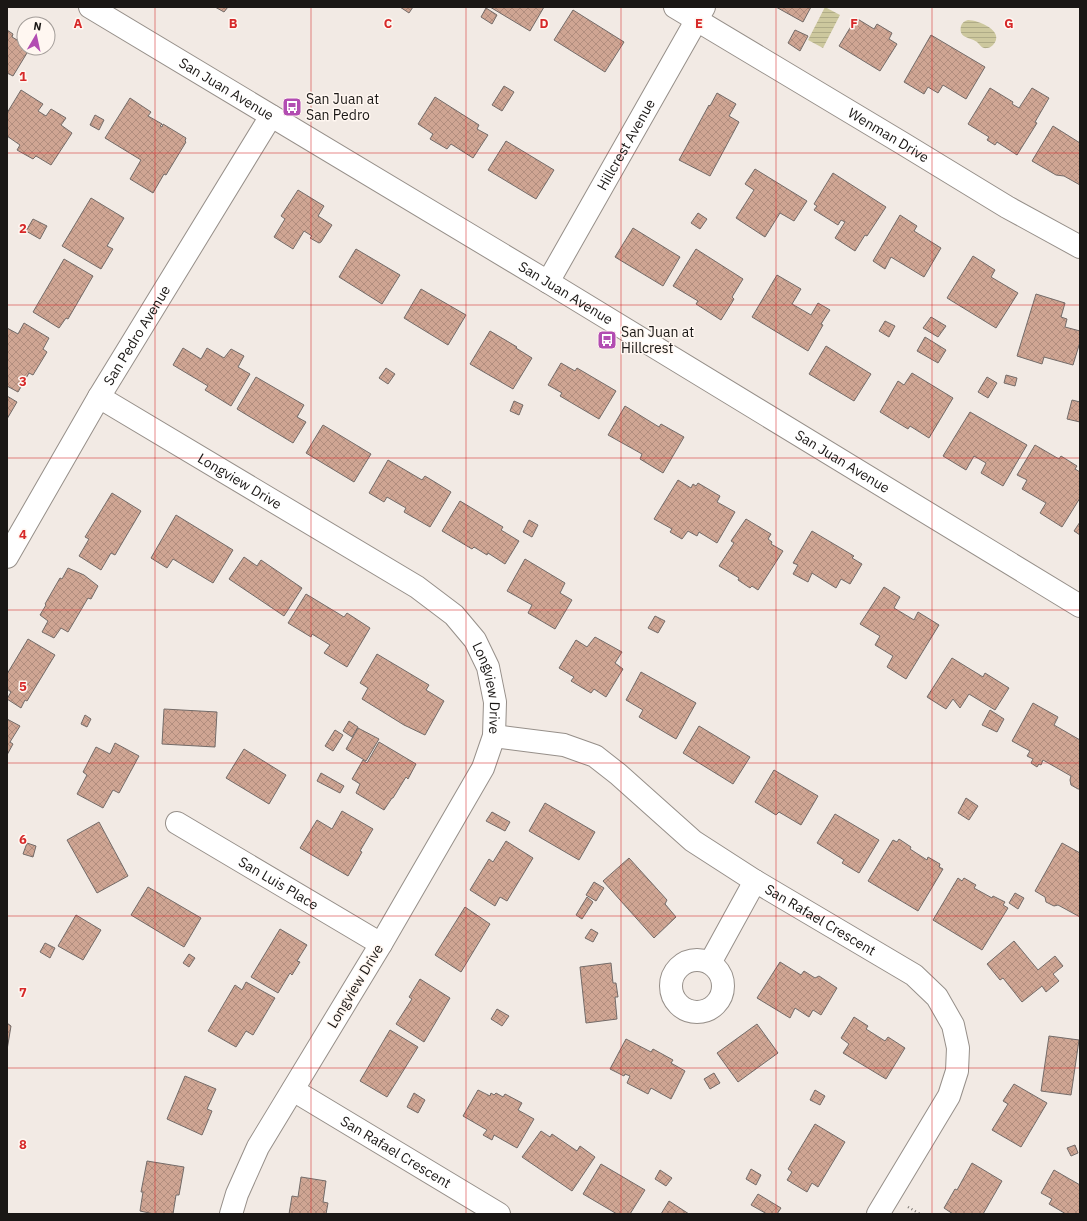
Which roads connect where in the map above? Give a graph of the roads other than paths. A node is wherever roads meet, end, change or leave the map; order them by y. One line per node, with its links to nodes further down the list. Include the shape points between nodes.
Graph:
1 (90, 7): 4 (street, San Juan Avenue)
2 (675, 7): 3 (street, Wenman Drive)
3 (701, 14): 5 (street, Wenman Drive, via 902,143 1007,207); 6 (street, Hillcrest Avenue)
4 (271, 116): 6 (street, San Juan Avenue); 7 (street, San Pedro Avenue)
5 (1080, 247)
6 (548, 282): 9 (street, San Juan Avenue)
7 (99, 397): 8 (street, San Pedro Avenue); 10 (street, Longview Drive, via 417,587 454,615 475,640 488,666 495,702)
8 (7, 557)
9 (1080, 606)
10 (494, 736): 12 (street, San Rafael Crescent, via 564,745 595,756 693,841); 13 (street, Longview Drive, via 483,768)
11 (177, 823): 13 (street, San Luis Place)
12 (755, 881): 14 (street); 18 (street, San Rafael Crescent, via 914,975 937,997 953,1025 958,1056 957,1071 949,1096)
13 (381, 944): 15 (street, Longview Drive)
14 (710, 963)
15 (293, 1090): 16 (street, Longview Drive, via 258,1147); 17 (street, San Rafael Crescent)
16 (231, 1214)
17 (500, 1214)
18 (878, 1214)

